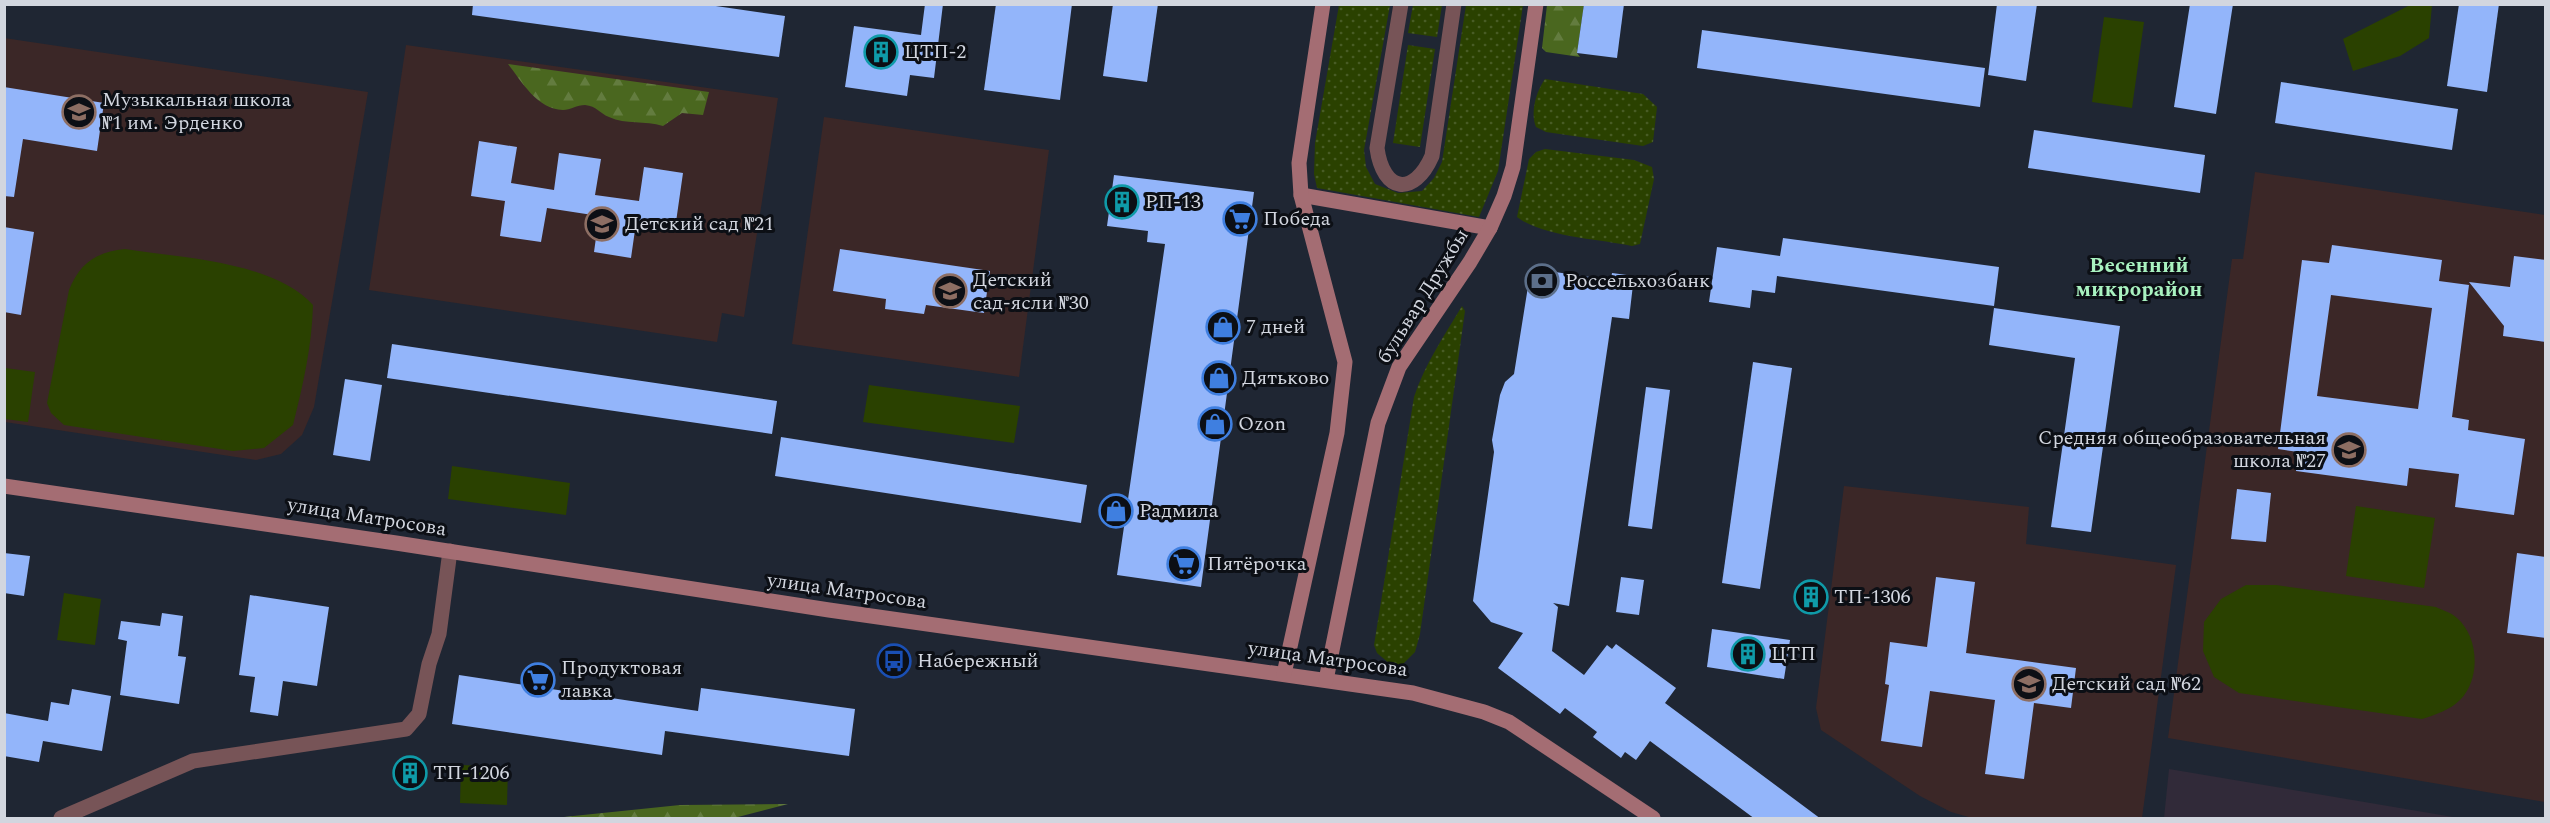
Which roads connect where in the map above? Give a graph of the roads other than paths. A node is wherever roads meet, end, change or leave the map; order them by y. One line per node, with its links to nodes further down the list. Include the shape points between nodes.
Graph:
1 (1323, 4): 5 (main road, бульвар Дружбы, via 1300,146)
2 (1401, 4): 3 (street, via 1377,148 1385,177 1399,184 1414,182 1425,172 1432,156)
3 (1454, 4)
4 (1536, 4): 6 (main road, бульвар Дружбы, via 1513,167)
5 (1301, 195): 6 (main road); 9 (main road, бульвар Дружбы, via 1345,362 1336,433)
6 (1490, 228): 10 (main road, бульвар Дружбы, via 1399,367 1378,423)
7 (4, 486): 8 (main road, улица Матросова)
8 (450, 552): 9 (main road, улица Матросова); 11 (street, via 439,634 419,714 406,729 193,761)
9 (1284, 674): 10 (main road, улица Матросова)
10 (1326, 680): 12 (main road, улица Матросова, via 1422,695 1509,722)
11 (61, 819)
12 (1653, 819)

